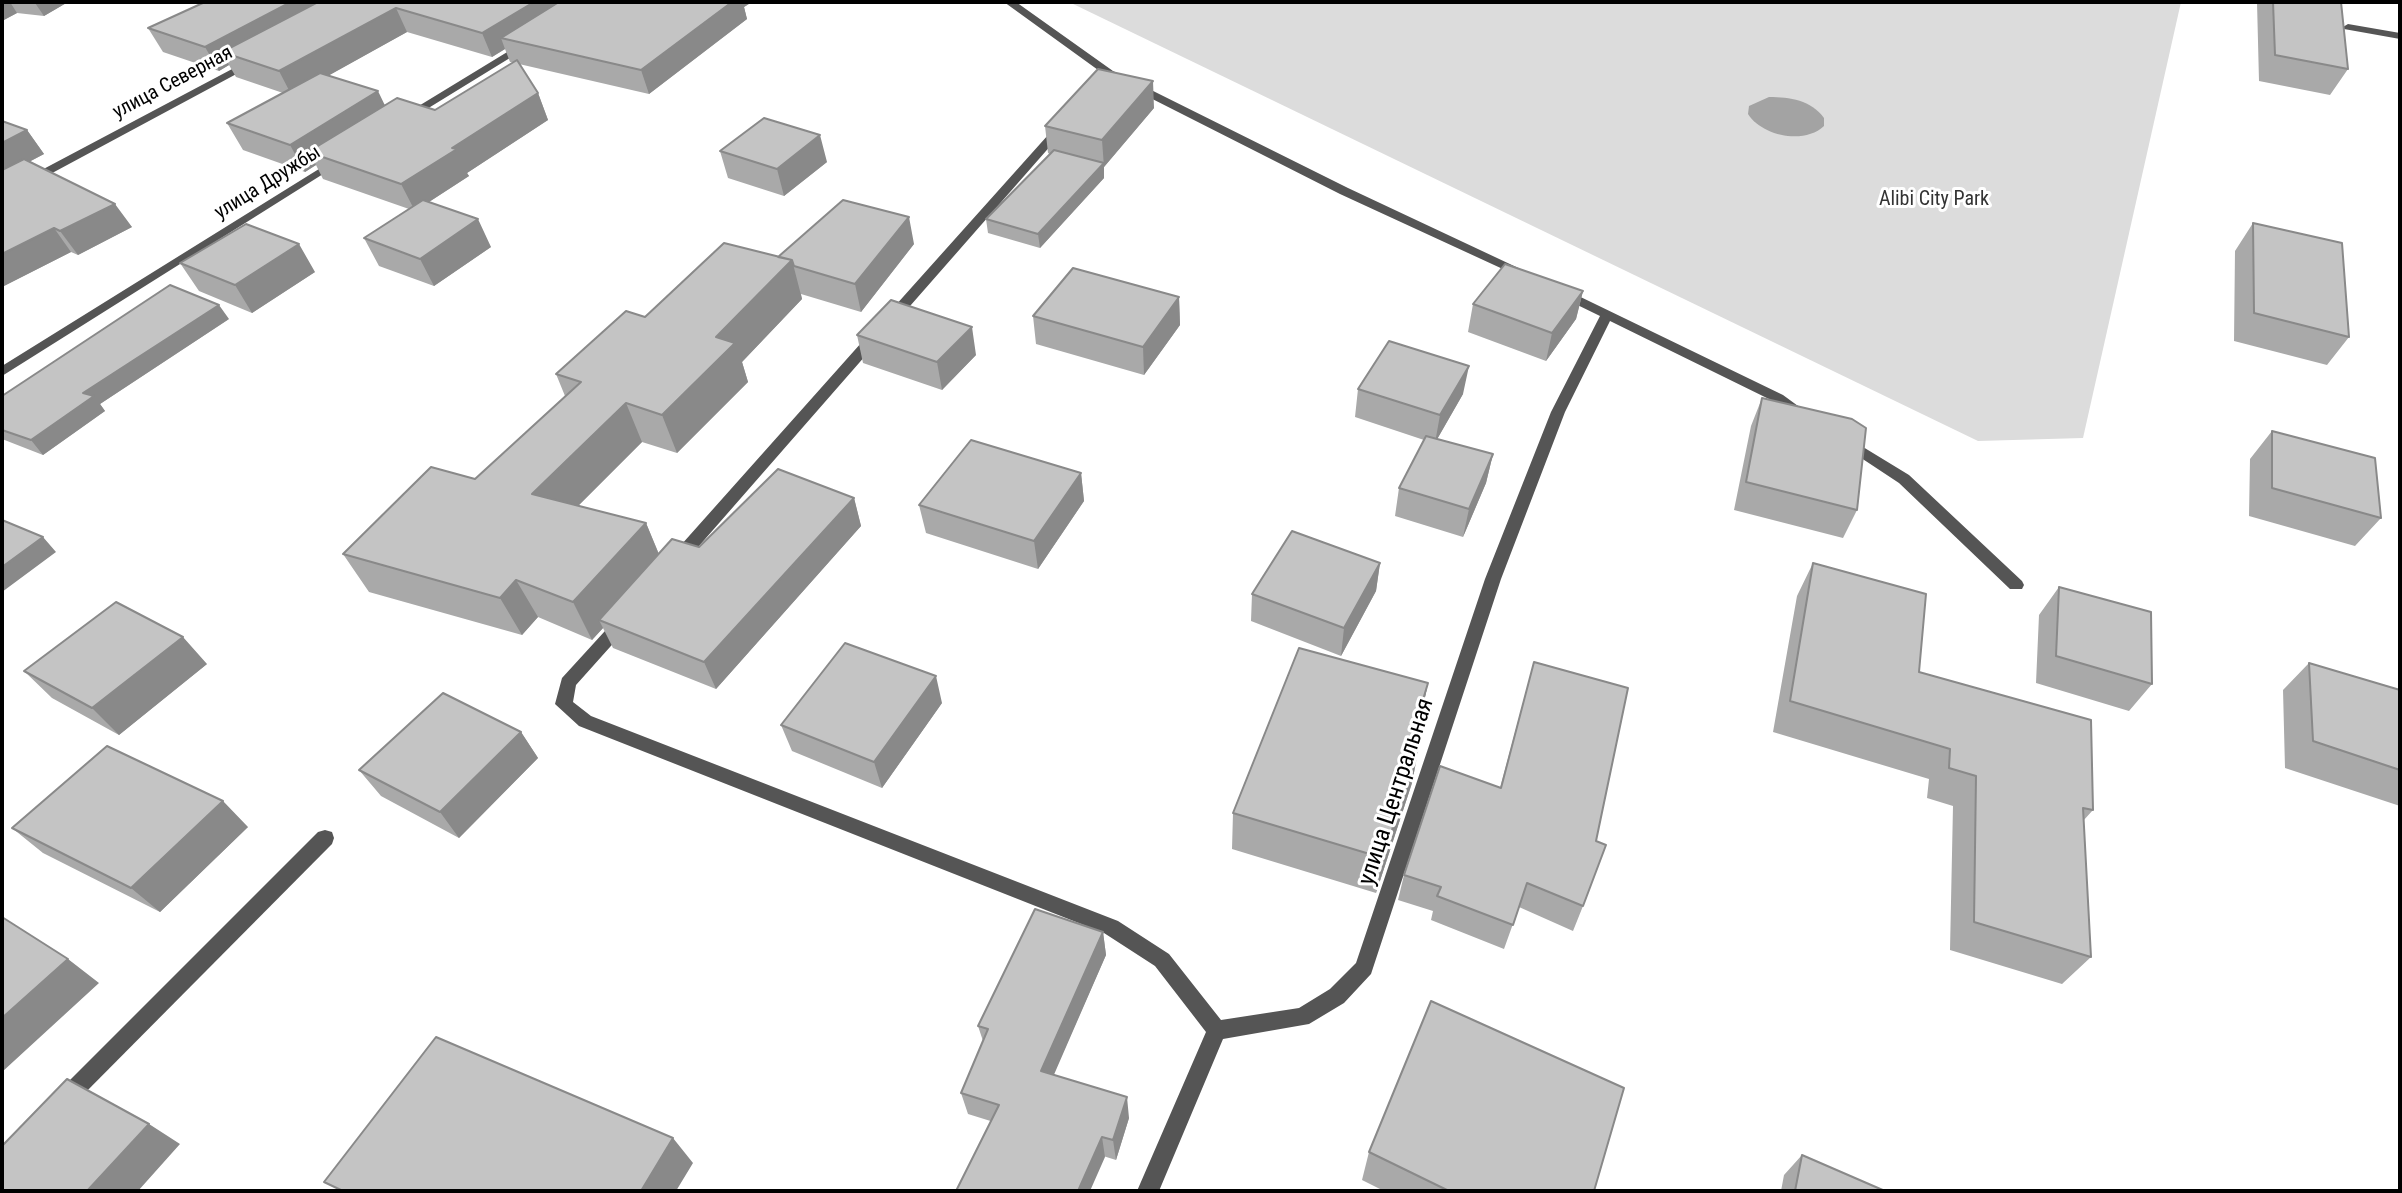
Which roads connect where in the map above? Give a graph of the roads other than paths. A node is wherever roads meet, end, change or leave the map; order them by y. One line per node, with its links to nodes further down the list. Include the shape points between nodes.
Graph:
1 (1009, 2): 10 (street, via 1103,79)
2 (2348, 27): 3 (street)
3 (2400, 36)
4 (538, 37): 7 (street)
5 (265, 54): 9 (street, улица Северная)
6 (1077, 109): 16 (street)
7 (398, 123)
8 (346, 155): 13 (street, улица Дружбы)
9 (2, 196)
10 (1535, 279)
11 (1549, 285): 12 (street)
12 (1606, 316): 14 (street, via 1778,398); 20 (street, улица Центральная, via 1558,412 1493,579 1364,968 1337,996 1302,1017)
13 (2, 372)
14 (1816, 422)
15 (1828, 431): 17 (street, via 1904,479)
16 (664, 575)
17 (2016, 585)
18 (632, 611): 20 (street, via 568,683 564,704 585,721 1111,927 1162,960)
19 (325, 838): 21 (street)
20 (1217, 1030): 22 (street)
21 (47, 1118)
22 (1148, 1191)

